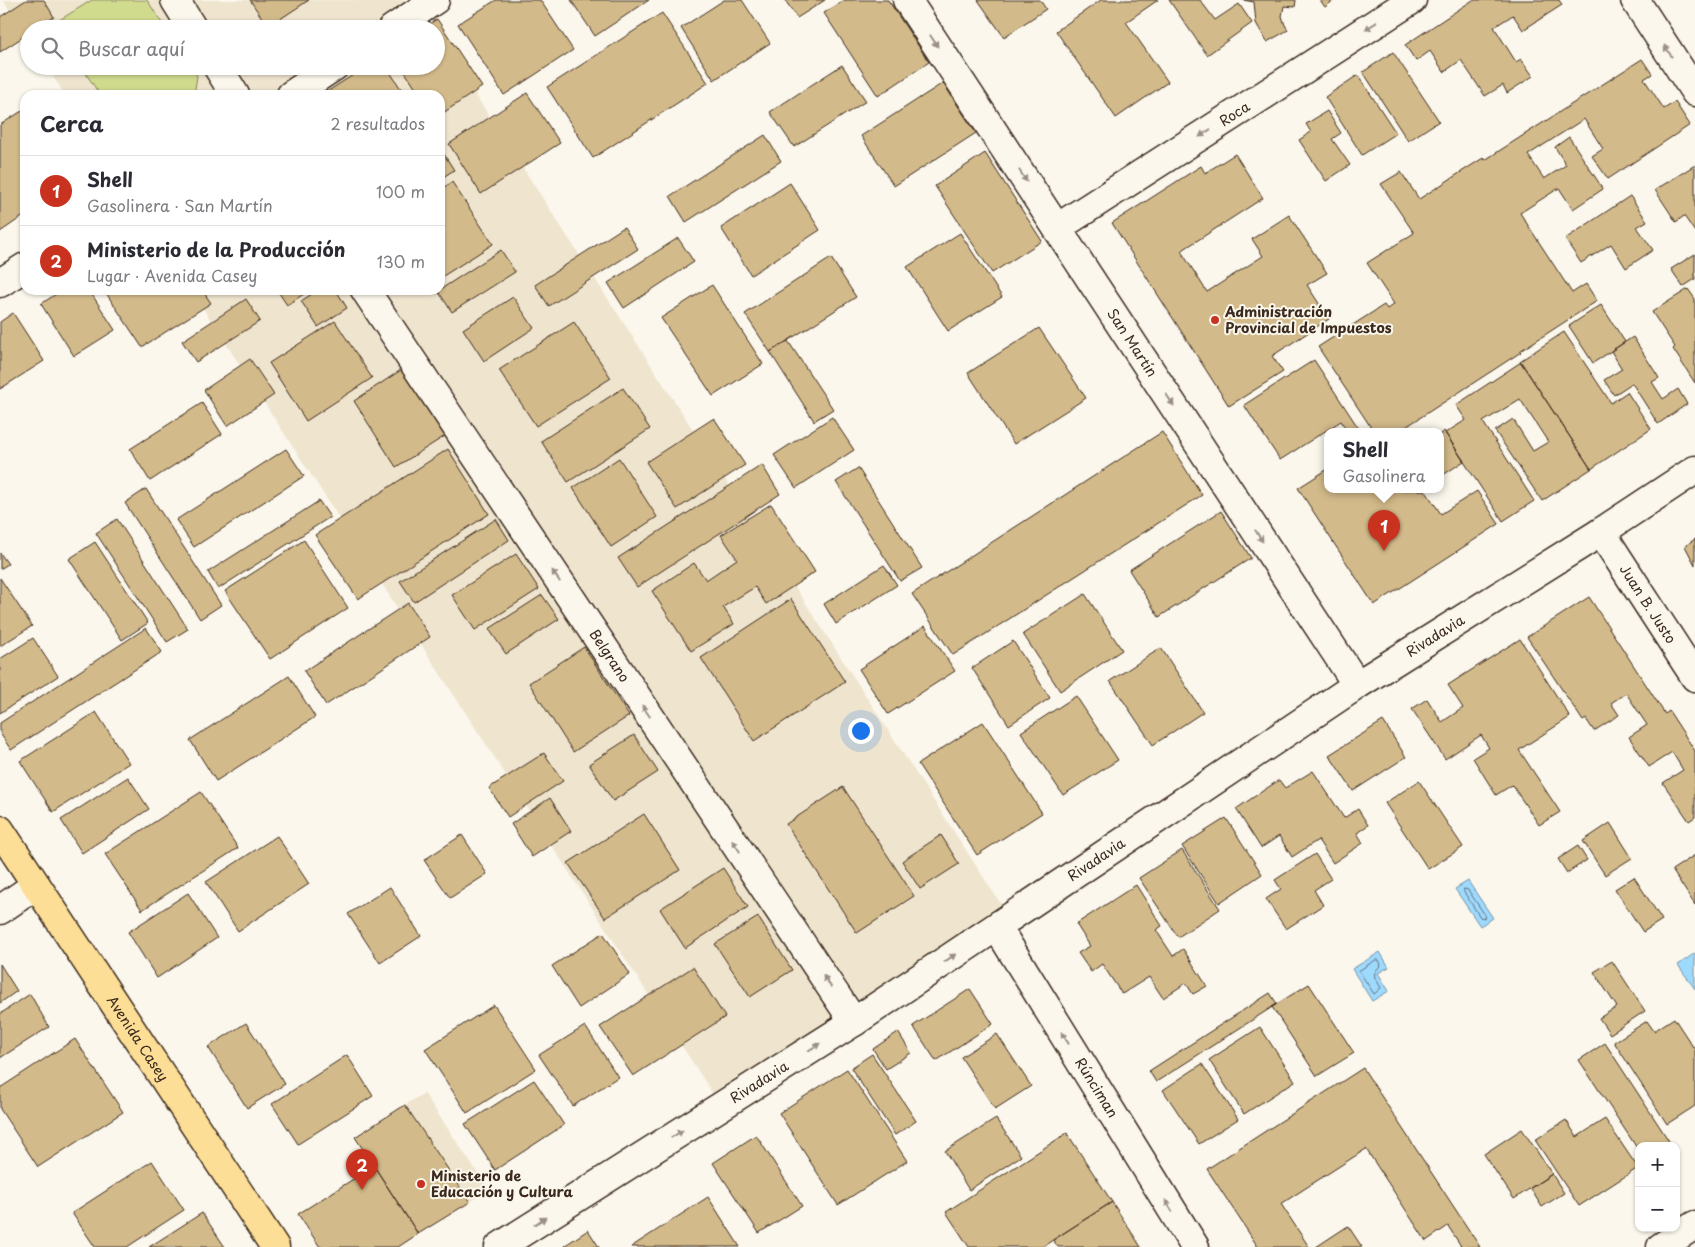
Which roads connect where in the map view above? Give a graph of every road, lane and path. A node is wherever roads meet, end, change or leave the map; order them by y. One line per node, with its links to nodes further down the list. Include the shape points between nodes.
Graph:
1 (175, 0): 6 (street)
2 (435, 0): 7 (street)
3 (907, 0): 13 (street, San Martín, one-way to 13)
4 (1412, 0): 13 (street, Roca, one-way to 13)
5 (1634, 0): 12 (street, one-way to 5)
6 (187, 20)
7 (405, 20)
8 (223, 75): 10 (street)
9 (321, 75): 11 (street)
10 (232, 90)
11 (299, 90)
12 (1695, 92)
13 (1057, 228): 20 (street, San Martín, one-way to 20)
14 (20, 269): 15 (street)
15 (0, 282)
16 (368, 295): 25 (street, Belgrano, one-way to 16)
17 (1695, 470): 18 (street, Rivadavia)
18 (1601, 532): 19 (street, Juan B. Justo); 20 (street, Rivadavia)
19 (1695, 677)
20 (1356, 685): 24 (street, Rivadavia)
21 (0, 830): 22 (main road, Avenida Casey)
22 (36, 886): 23 (street); 27 (main road, Avenida Casey)
23 (0, 910)
24 (997, 927): 25 (street, Rivadavia, one-way to 24); 29 (street, Rúnciman, one-way to 24)
25 (854, 1022): 28 (street, Rivadavia, one-way to 25)
26 (1695, 1225): 30 (street)
27 (275, 1247)
28 (498, 1247)
29 (1195, 1247)
30 (1660, 1247)

